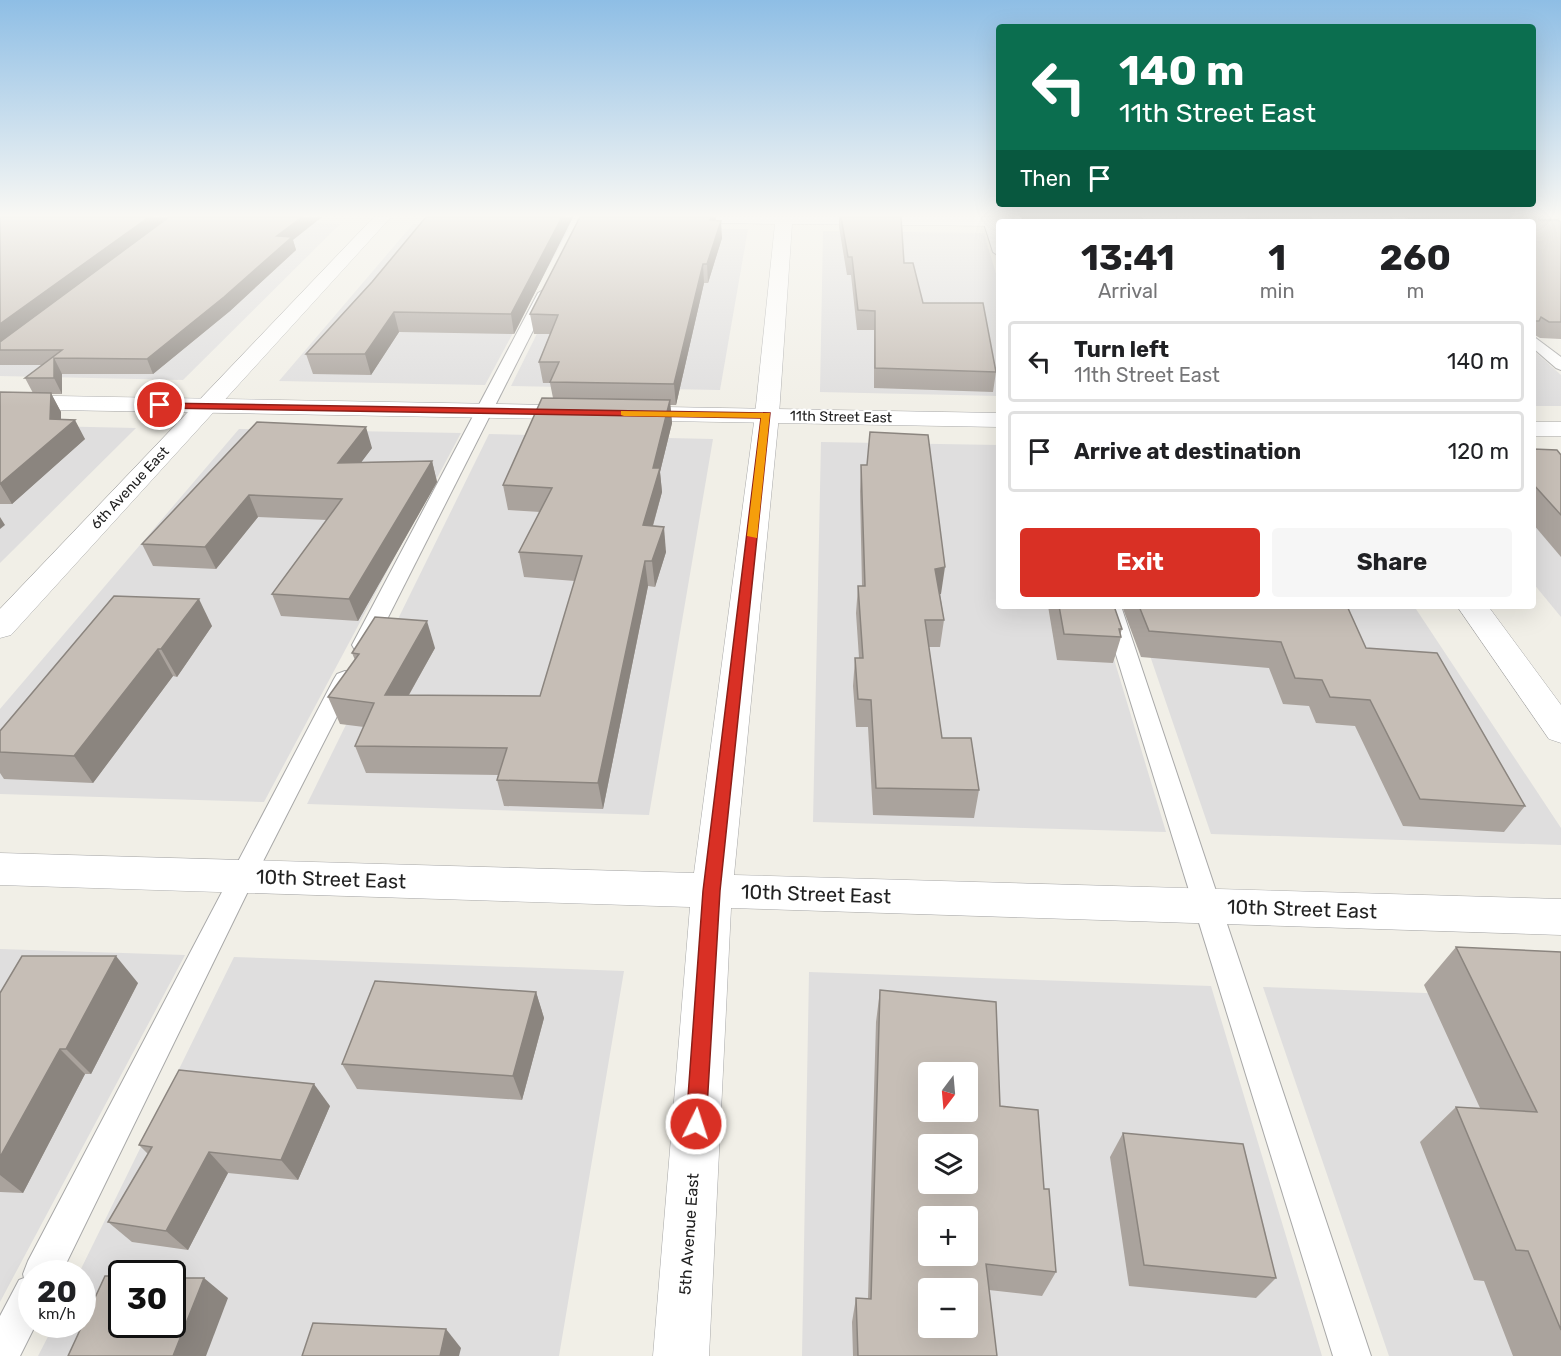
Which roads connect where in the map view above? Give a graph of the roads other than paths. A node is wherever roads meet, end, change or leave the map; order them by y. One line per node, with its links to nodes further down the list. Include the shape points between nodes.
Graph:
1 (324, 280): 7 (street, 6th Avenue East)
2 (551, 280): 8 (lane)
3 (779, 280): 9 (street, 5th Avenue East)
4 (1536, 343): 5 (lane)
5 (1561, 365)
6 (0, 402): 7 (street, 11th Street East)
7 (206, 406): 8 (street, 11th Street East); 15 (street, 6th Avenue East)
8 (486, 411): 9 (street, 11th Street East); 18 (lane)
9 (767, 416): 10 (street, 11th Street East); 19 (street, 5th Avenue East)
10 (996, 420)
11 (1536, 429): 12 (street)
12 (1561, 429)
13 (1112, 609): 20 (lane)
14 (1474, 609): 16 (street)
15 (0, 628)
16 (1561, 730)
17 (0, 869): 18 (street, 10th Street East)
18 (242, 876): 19 (street, 10th Street East); 22 (lane)
19 (712, 891): 20 (street, 10th Street East); 25 (street, 5th Avenue East)
20 (1210, 906): 21 (street, 10th Street East); 26 (lane)
21 (1561, 917)
22 (48, 1260)
23 (18, 1320): 24 (lane)
24 (0, 1355)
25 (681, 1356)
26 (1352, 1356)

